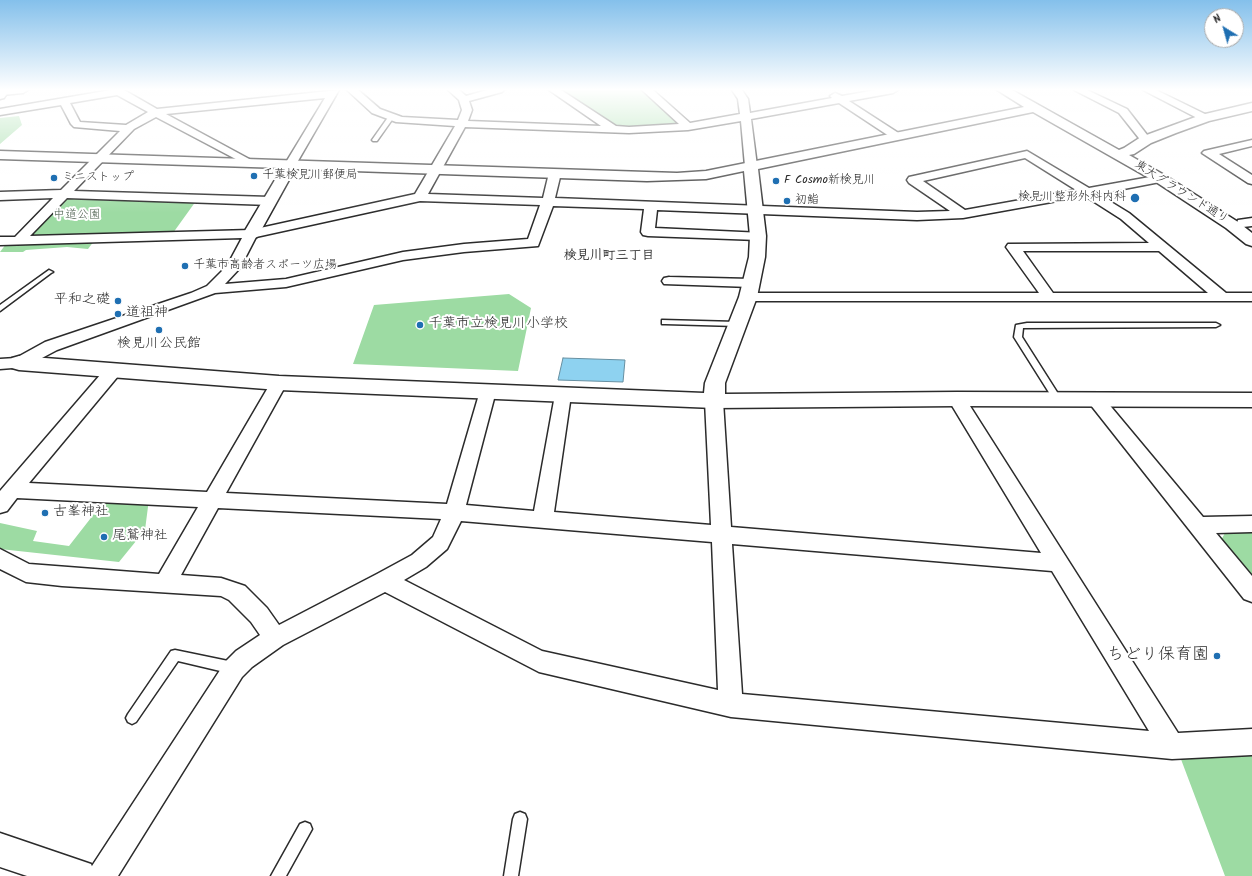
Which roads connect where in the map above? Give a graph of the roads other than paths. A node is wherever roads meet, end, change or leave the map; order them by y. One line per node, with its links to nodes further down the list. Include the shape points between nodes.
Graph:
1 (125, 131): 18 (street)
2 (190, 131): 19 (street)
3 (310, 131): 20 (street)
4 (381, 131): 13 (lane)
5 (457, 131): 22 (street)
6 (747, 131): 21 (street)
7 (888, 131): 12 (street)
8 (921, 131): 12 (street)
9 (1076, 131): 16 (street, 東大グラウンド通り)
10 (1139, 131): 14 (street)
11 (1170, 131): 14 (street)
12 (896, 136): 21 (street)
13 (375, 140)
14 (1146, 140): 16 (street, via 1128,151)
15 (1252, 143): 25 (street, via 1208,153)
16 (1117, 154): 24 (street, 東大グラウンド通り)
17 (0, 155): 18 (street)
18 (100, 157): 19 (street); 27 (street)
19 (247, 162): 20 (street)
20 (291, 164): 22 (street); 30 (street)
21 (751, 166): 23 (street, via 706,175 677,177); 33 (street)
22 (435, 169): 23 (street); 29 (street)
23 (555, 173): 31 (street)
24 (1161, 179): 26 (street); 38 (street, 東大グラウンド通り)
25 (1252, 180)
26 (1087, 192): 34 (street); 34 (street, via 1027,154 913,180); 40 (street, via 1125,216)
27 (65, 194): 28 (street); 30 (street); 37 (street)
28 (0, 196)
29 (420, 196): 31 (street); 35 (street)
30 (270, 201): 35 (street)
31 (548, 202): 32 (street); 43 (street, via 533,243 411,255 286,282)
32 (651, 206): 33 (street); 36 (street, via 648,232)
33 (755, 210): 34 (street, via 917,216); 36 (street)
34 (963, 214)
35 (251, 234): 37 (street); 43 (street, via 233,268)
36 (758, 236): 44 (street, via 757,257)
37 (18, 241): 39 (street)
38 (1252, 241)
39 (0, 242)
40 (1162, 246): 45 (street, via 1013,246); 46 (street)
41 (49, 272): 48 (lane)
42 (669, 281): 44 (street)
43 (212, 289): 52 (street, via 51,346)
44 (749, 290): 45 (street); 50 (street)
45 (1049, 297): 46 (street)
46 (1222, 297): 47 (street)
47 (1252, 297)
48 (0, 309)
49 (665, 322): 50 (lane)
50 (737, 324): 61 (street, via 715,383)
51 (1216, 325): 58 (lane, via 1019,327 1018,337)
52 (9, 364): 53 (street)
53 (113, 371): 54 (street); 62 (street)
54 (279, 383): 55 (street); 63 (street)
55 (488, 391): 56 (street); 65 (street)
56 (563, 394): 61 (street); 66 (street)
57 (957, 399): 58 (street); 61 (street); 71 (street)
58 (1058, 400): 59 (street)
59 (1096, 400): 60 (street); 68 (street)
60 (1252, 400)
61 (714, 401): 69 (street)
62 (13, 490): 63 (street); 64 (street)
63 (213, 500): 65 (street); 73 (street)
64 (0, 506)
65 (454, 512): 66 (street); 72 (street, via 440,543 419,562)
66 (543, 519): 69 (street)
67 (1252, 524): 68 (street)
68 (1197, 525): 74 (street)
69 (722, 534): 71 (street); 77 (street)
70 (0, 558): 73 (street, via 26,572 62,577)
71 (1058, 563): 80 (street)
72 (385, 581): 75 (street); 77 (street, via 539,661)
73 (165, 583): 75 (street, via 221,587 237,593 259,615)
74 (1252, 592)
75 (275, 638): 76 (street)
76 (234, 669): 78 (lane, via 175,655); 85 (street)
77 (731, 705): 80 (street)
78 (132, 718)
79 (1252, 742): 80 (street)
80 (1172, 746)
81 (520, 819): 87 (lane)
82 (305, 829): 86 (lane)
83 (0, 850): 84 (street)
84 (78, 876)
85 (102, 876)
86 (278, 876)
87 (511, 876)

